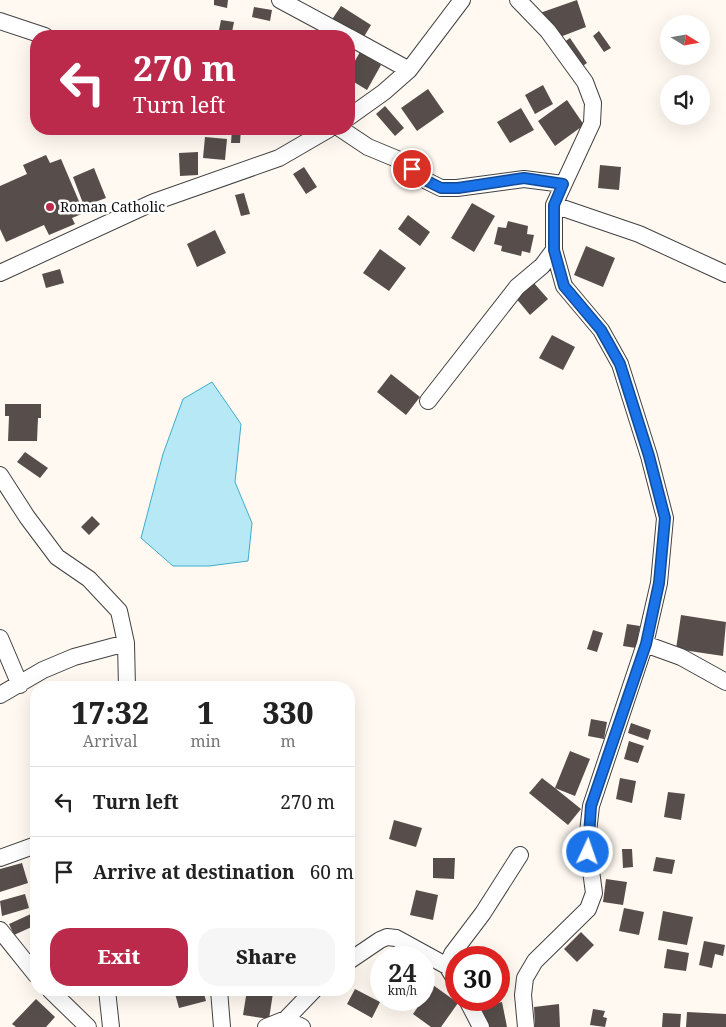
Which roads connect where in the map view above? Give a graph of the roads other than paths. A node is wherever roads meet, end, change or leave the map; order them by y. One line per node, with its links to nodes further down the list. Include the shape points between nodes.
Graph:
1 (280, 0): 5 (street)
2 (462, 0): 8 (street)
3 (518, 0): 12 (street, via 548,31 585,82 593,103 592,124)
4 (0, 21): 6 (street)
5 (335, 30)
6 (30, 31)
7 (355, 41): 8 (street)
8 (410, 70): 9 (street)
9 (355, 113)
10 (319, 135): 15 (street, via 279,158 154,202)
11 (350, 135): 12 (street, via 368,147 397,159 441,188 524,178)
12 (563, 184): 13 (street)
13 (554, 205): 14 (street); 16 (street, via 639,234)
14 (554, 250): 17 (street, via 542,266 511,294); 21 (street, via 564,286 601,330 620,364 665,518 659,583)
15 (0, 273)
16 (726, 274)
17 (428, 401)
18 (0, 475): 20 (street, via 57,557 88,579 119,611)
19 (0, 638): 24 (street)
20 (126, 644): 22 (street); 24 (street, via 74,657 43,670)
21 (646, 644): 23 (street, via 682,657); 46 (street, via 591,806 587,841 594,893 588,909 535,961 525,978)
22 (127, 681)
23 (726, 682)
24 (20, 685): 25 (street)
25 (0, 695)
26 (30, 847): 28 (street)
27 (520, 855): 30 (street)
28 (0, 858)
29 (0, 930): 33 (street)
30 (457, 946)
31 (355, 957): 32 (street, via 387,937 396,938)
32 (445, 965)
33 (30, 968)
34 (56, 996): 40 (street)
35 (108, 996): 41 (street)
36 (219, 996): 42 (street)
37 (308, 996): 39 (street)
38 (473, 1011): 45 (street)
39 (286, 1019): 43 (street); 44 (street)
40 (88, 1027)
41 (111, 1027)
42 (222, 1027)
43 (266, 1027)
44 (302, 1027)
45 (481, 1027)
46 (526, 1027)

